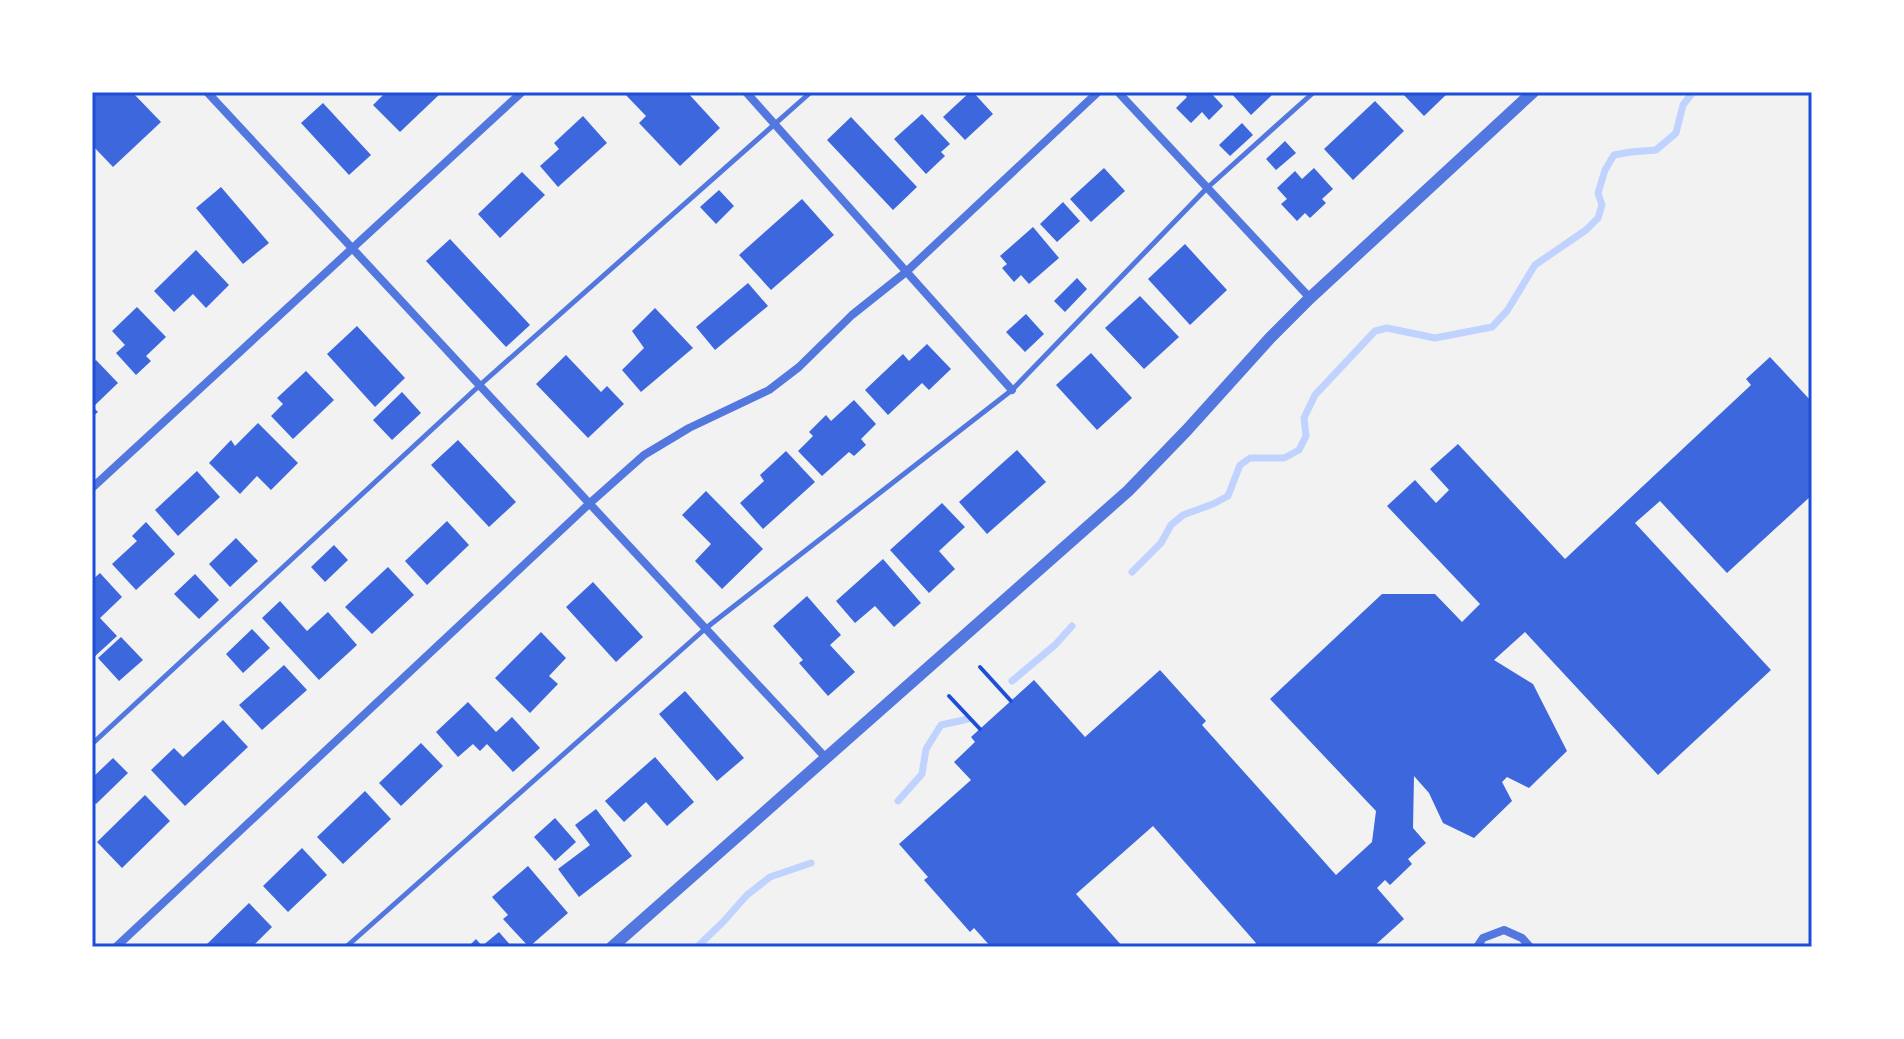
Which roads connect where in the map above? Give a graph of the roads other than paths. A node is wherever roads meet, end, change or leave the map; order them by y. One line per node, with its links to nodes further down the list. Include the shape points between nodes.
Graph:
1 (207, 92): 11 (street)
2 (522, 92): 11 (street)
3 (746, 92): 9 (street)
4 (811, 92): 9 (lane)
5 (1098, 92): 12 (street)
6 (1118, 92): 10 (street)
7 (1314, 92): 10 (lane)
8 (1533, 92): 13 (street)
9 (775, 125): 12 (street); 14 (lane)
10 (1207, 188): 13 (street); 15 (lane)
11 (351, 247): 14 (street); 16 (street)
12 (906, 272): 15 (street); 17 (street, via 769,390 655,448)
13 (1310, 298): 20 (street, via 1128,491)
14 (480, 385): 17 (street); 19 (lane)
15 (1012, 390): 18 (lane)
16 (92, 488)
17 (590, 503): 18 (street); 21 (street)
18 (706, 628): 20 (street); 22 (lane)
19 (92, 744)
20 (826, 758): 23 (street)
21 (116, 947)
22 (346, 947)
23 (612, 947)
24 (1477, 947): 25 (street, via 1483,938 1504,930)
25 (1530, 947)

